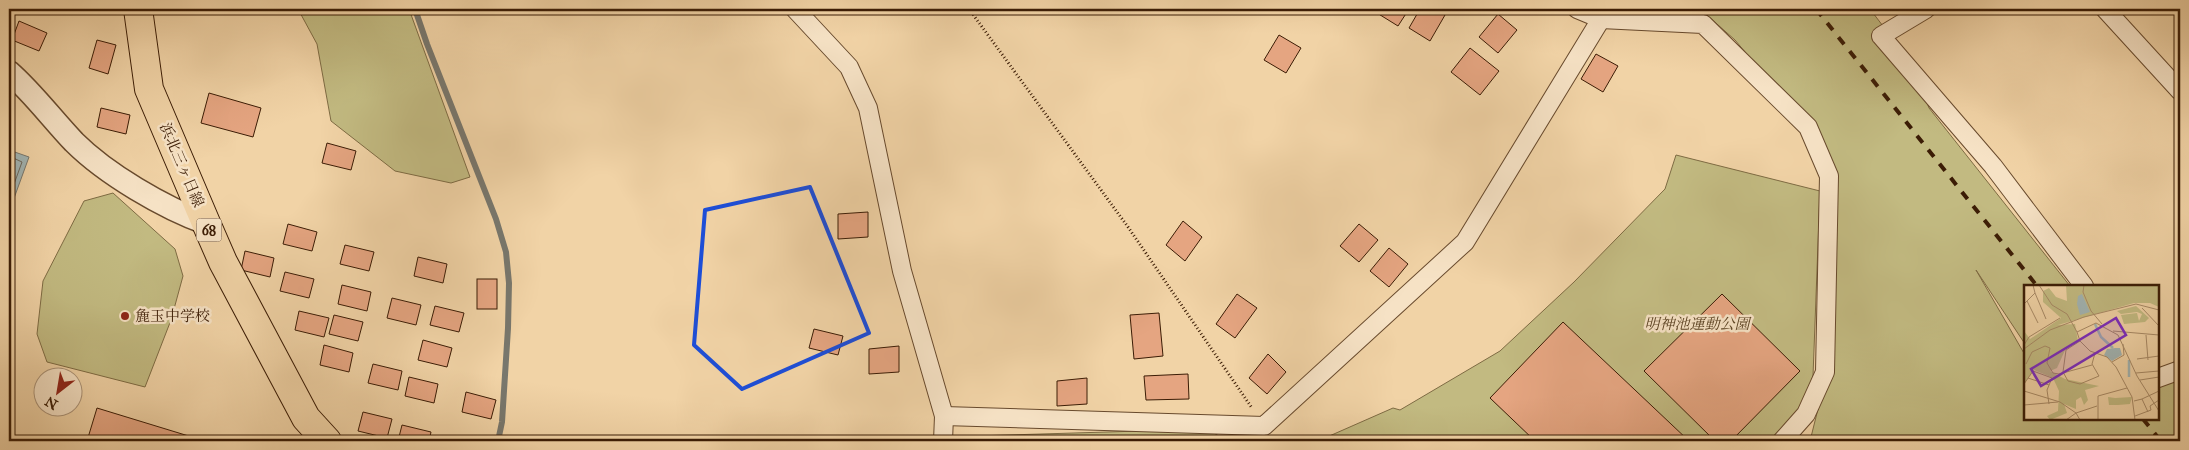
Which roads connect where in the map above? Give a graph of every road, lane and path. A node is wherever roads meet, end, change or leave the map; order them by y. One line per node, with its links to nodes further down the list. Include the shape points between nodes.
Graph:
1 (138, 9): 10 (main road, 浜北三ヶ日線 / 68, via 150,89)
2 (969, 9): 15 (path, via 1128,227)
3 (1577, 9): 7 (street)
4 (1926, 9): 11 (street, via 1881,36 1993,166)
5 (2105, 9): 9 (street)
6 (801, 11): 14 (street, via 849,67 868,108 902,271)
7 (1603, 14): 15 (street, via 1464,242); 18 (street, via 1703,24 1808,127 1829,176 1825,372 1806,414)
8 (9, 72): 10 (street, via 101,166 186,216)
9 (2180, 91)
10 (206, 223): 16 (main road, 浜北三ヶ日線 / 68, via 223,262 306,418)
11 (2083, 285)
12 (2180, 370): 13 (street)
13 (2159, 378)
14 (944, 416): 15 (street); 17 (street)
15 (1264, 426)
16 (327, 441)
17 (943, 441)
18 (1782, 441)

